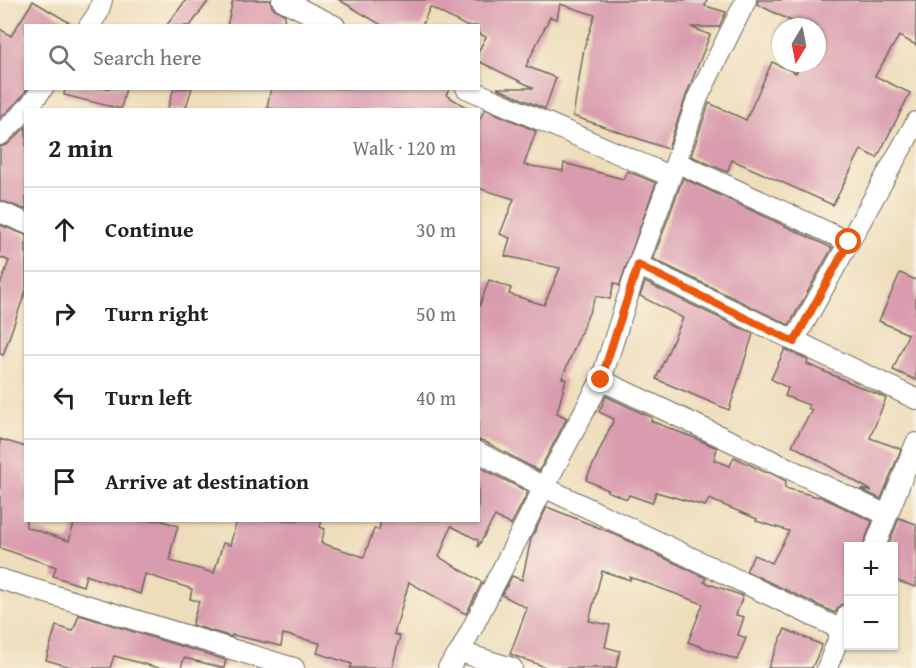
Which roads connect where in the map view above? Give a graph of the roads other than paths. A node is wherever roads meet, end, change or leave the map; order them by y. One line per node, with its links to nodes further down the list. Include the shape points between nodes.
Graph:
1 (102, 0): 4 (street)
2 (282, 0): 5 (street)
3 (746, 0): 12 (street, via 698,97)
4 (90, 24)
5 (331, 24)
6 (41, 90): 8 (street)
7 (471, 90): 12 (street)
8 (28, 108)
9 (24, 112): 11 (street)
10 (916, 122): 15 (street)
11 (0, 135)
12 (673, 169): 15 (street); 16 (street)
13 (0, 212): 14 (street)
14 (24, 222)
15 (849, 242): 17 (street)
16 (638, 265): 17 (street); 18 (street)
17 (794, 342): 19 (street)
18 (601, 380): 22 (street); 23 (street)
19 (916, 399)
20 (916, 443): 23 (street)
21 (480, 453): 22 (street)
22 (544, 487): 26 (street); 28 (street)
23 (887, 515): 24 (street)
24 (877, 542)
25 (0, 579): 29 (street)
26 (844, 622)
27 (844, 625): 32 (street)
28 (459, 652): 30 (street); 31 (street)
29 (294, 668)
30 (447, 668)
31 (512, 668)
32 (827, 668)

